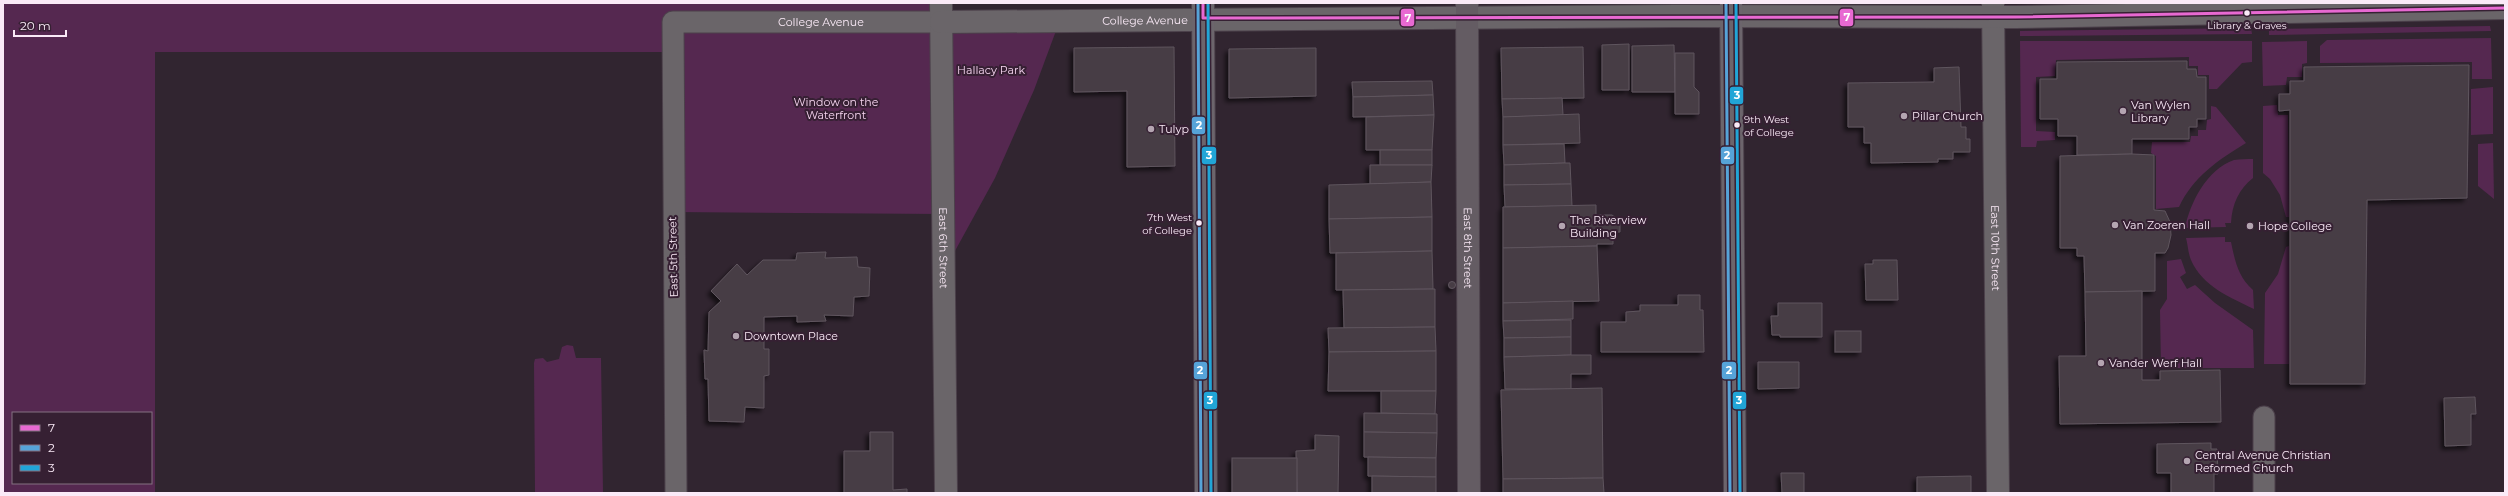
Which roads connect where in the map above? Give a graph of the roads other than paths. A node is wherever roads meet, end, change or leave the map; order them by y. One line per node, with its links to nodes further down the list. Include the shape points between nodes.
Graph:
1 (2505, 8): 4 (street, College Avenue)
2 (1731, 9): 3 (street, College Avenue); 4 (street, College Avenue); 13 (main road)
3 (1467, 10): 5 (street, College Avenue); 12 (main road, East 8th Street)
4 (1994, 10): 14 (street, East 10th Street)
5 (1203, 11): 6 (street, College Avenue); 11 (main road)
6 (941, 13): 7 (street, College Avenue); 10 (street, East 6th Street)
7 (673, 22): 9 (street, East 5th Street)
8 (2264, 417): 15 (street)
9 (676, 493)
10 (946, 493)
11 (1206, 493)
12 (1469, 493)
13 (1736, 493)
14 (1998, 493)
15 (2264, 493)

